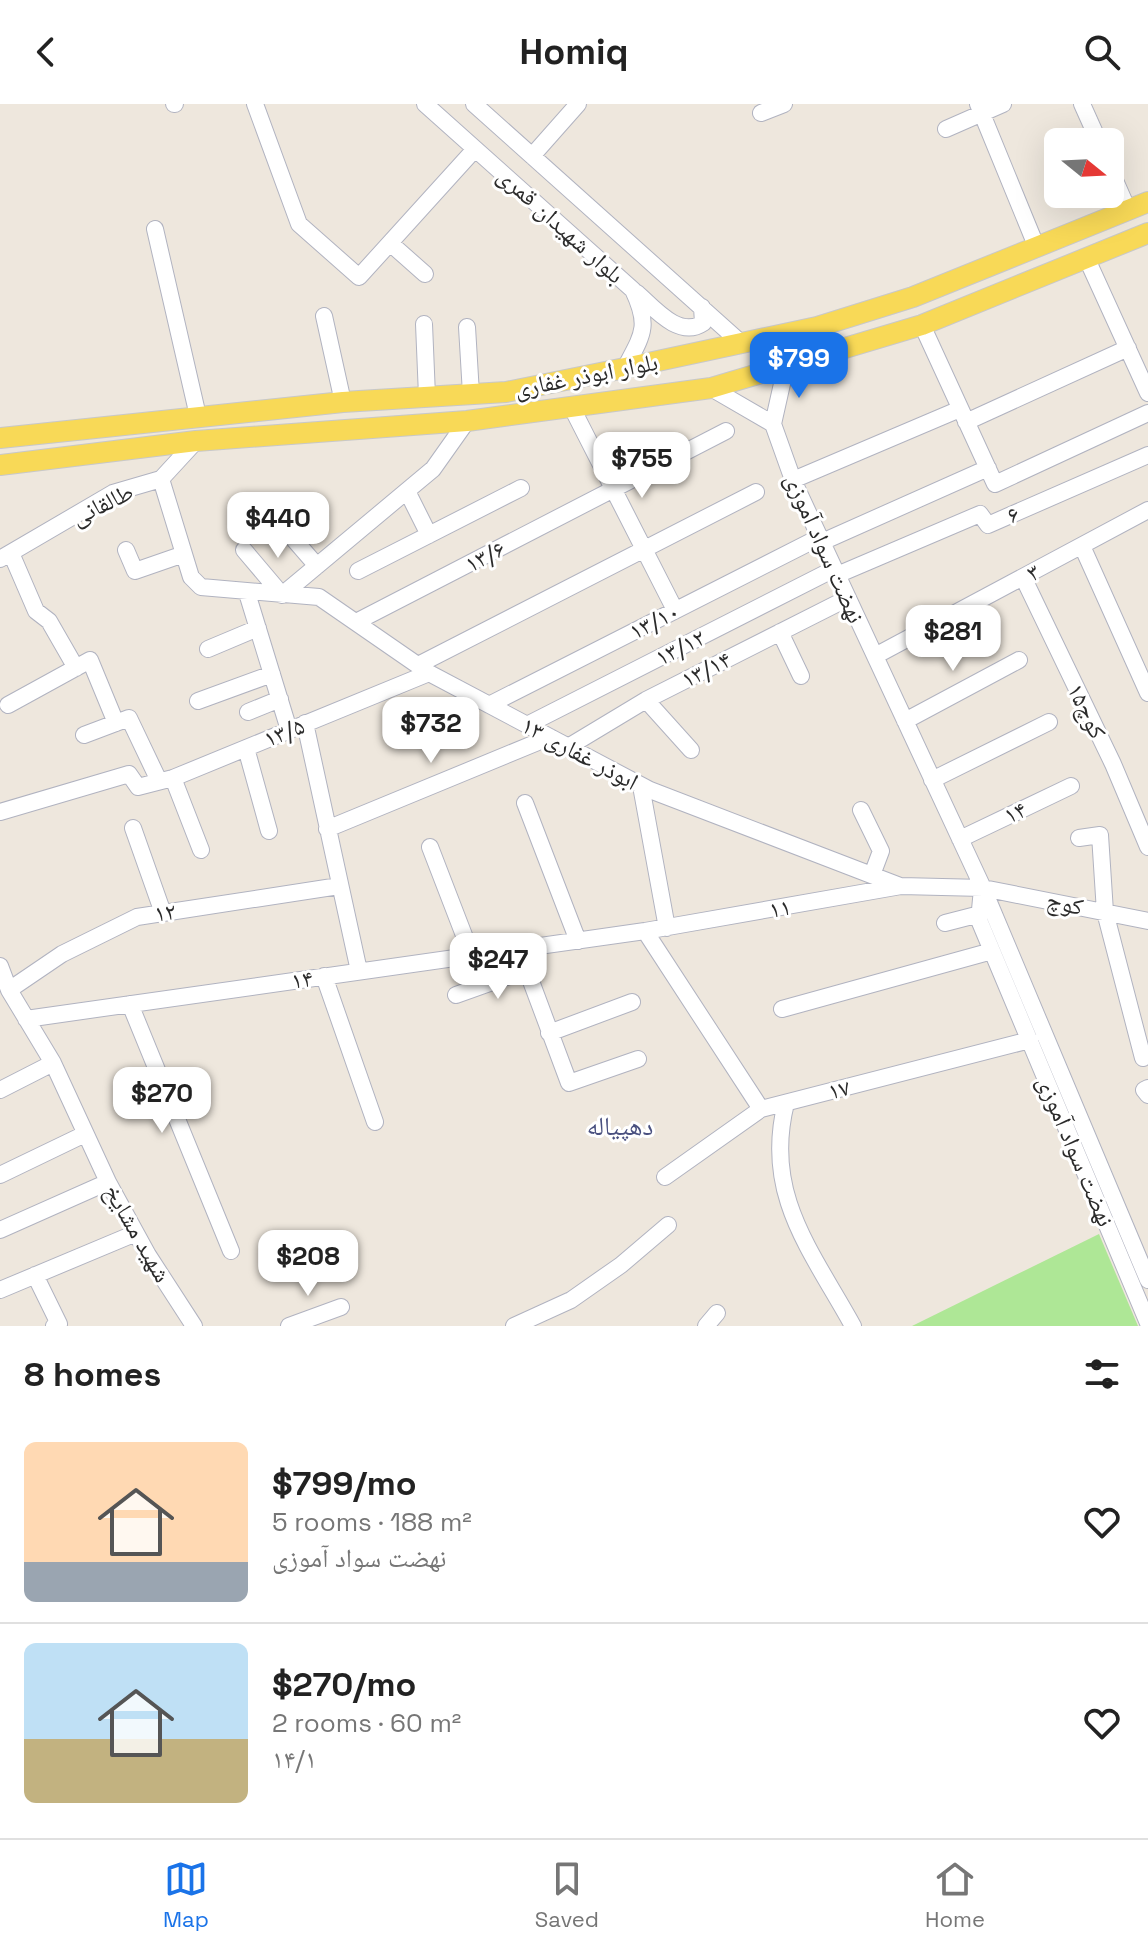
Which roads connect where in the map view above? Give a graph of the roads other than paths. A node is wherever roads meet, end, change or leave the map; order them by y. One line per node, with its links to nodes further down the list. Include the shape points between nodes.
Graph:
1 (255, 104): 19 (street, via 299,224 359,277)
2 (425, 104): 12 (street, بلوار شهیدان قمری)
3 (474, 104): 13 (street, بلوار شهیدان قمری)
4 (578, 104): 13 (street)
5 (784, 104): 9 (street)
6 (1003, 104): 8 (street)
7 (1082, 104): 10 (street)
8 (980, 109): 11 (street); 20 (street)
9 (761, 113)
10 (1093, 128)
11 (946, 129)
12 (475, 149): 19 (street); 25 (street, بلوار شهیدان قمری)
13 (532, 156): 26 (street, بلوار شهیدان قمری)
14 (1124, 201): 16 (street)
15 (1148, 202): 16 (main road, بلوار ابوذر غفاری)
16 (1128, 210): 20 (main road, بلوار ابوذر غفاری)
17 (155, 229): 43 (street)
18 (1148, 233): 21 (main road, بلوار ابوذر غفاری)
19 (390, 243): 23 (street)
20 (1037, 248): 22 (main road, بلوار ابوذر غفاری)
21 (1086, 257): 24 (main road, بلوار ابوذر غفاری); 32 (street)
22 (1000, 262): 24 (main road); 31 (main road, بلوار ابوذر غفاری, via 885,306)
23 (425, 274)
24 (1012, 287): 29 (main road, بلوار ابوذر غفاری)
25 (633, 290): 26 (street, via 670,322 687,328 703,323); 34 (street, بلوار شهیدان قمری, via 645,315 643,333)
26 (702, 307): 31 (street, بلوار شهیدان قمری)
27 (324, 316): 39 (street)
28 (424, 324): 38 (street)
29 (922, 325): 33 (main road, بلوار ابوذر غفاری); 42 (street)
30 (467, 327): 37 (street)
31 (741, 343): 34 (main road, بلوار ابوذر غفاری)
32 (1128, 348): 36 (street); 42 (street)
33 (786, 366): 35 (main road, بلوار ابوذر غفاری); 45 (street)
34 (625, 368): 37 (main road, بلوار ابوذر غفاری)
35 (711, 388): 40 (main road, بلوار ابوذر غفاری); 45 (street)
36 (1148, 393)
37 (471, 394): 38 (main road, بلوار ابوذر غفاری)
38 (427, 396): 39 (main road, بلوار ابوذر غفاری)
39 (343, 402): 43 (main road, بلوار ابوذر غفاری)
40 (572, 408): 44 (main road, بلوار ابوذر غفاری); 55 (street)
41 (1148, 413): 51 (street, via 995,484)
42 (963, 415): 51 (street); 53 (street)
43 (198, 416): 47 (main road, بلوار ابوذر غفاری)
44 (467, 421): 48 (main road, بلوار ابوذر غفاری); 56 (street, via 433,469)
45 (773, 424): 53 (street, نهضت سواد آموزی)
46 (726, 431): 55 (street, ۱۳/۶)
47 (0, 438)
48 (196, 441): 50 (main road, بلوار ابوذر غفاری); 52 (street, طالقانی)
49 (1148, 455): 70 (street, ۶, via 988,525 980,514)
50 (0, 465)
51 (988, 468): 61 (street, ۱۳/۱۰)
52 (161, 479): 66 (street, ۱۳ ابوذر غفاری); 67 (street, طالقانی, via 113,493)
53 (793, 480): 61 (street, نهضت سواد آموزی)
54 (521, 488): 60 (street)
55 (614, 489): 63 (street); 76 (street, ۱۳/۶)
56 (407, 491): 60 (street); 68 (street)
57 (756, 492): 63 (street)
58 (1148, 510): 62 (street, ۳)
59 (284, 528): 68 (street)
60 (429, 535): 69 (street)
61 (821, 540): 70 (street, نهضت سواد آموزی); 75 (street, ۱۳/۱۰)
62 (1082, 546): 71 (street, ۳); 86 (street)
63 (644, 549): 75 (street); 83 (street, ۱۳/۵)
64 (126, 550): 66 (street, via 135,571)
65 (244, 550): 73 (street)
66 (184, 554): 72 (street, ۱۳ ابوذر غفاری, via 191,577 201,587)
67 (6, 556): 82 (street)
68 (317, 566): 73 (street)
69 (358, 571)
70 (836, 572): 74 (street, نهضت سواد آموزی); 96 (street, ۱۳/۱۲)
71 (1023, 577): 80 (street, ۳); 116 (street, ۱۵کوچ)
72 (247, 593): 73 (street, ۱۳ ابوذر غفاری); 77 (street)
73 (282, 595): 76 (street, ۱۳ ابوذر غفاری, via 319,597)
74 (848, 598): 78 (street, ۱۳/۱۴); 80 (street, نهضت سواد آموزی)
75 (675, 610): 91 (street, ۱۳/۱۰)
76 (356, 622): 83 (street, ۱۳ ابوذر غفاری)
77 (258, 628): 79 (street); 84 (street)
78 (780, 632): 85 (street); 88 (street, ۱۳/۱۴)
79 (208, 649)
80 (875, 656): 93 (street, نهضت سواد آموزی)
81 (1019, 660): 93 (street)
82 (76, 668): 90 (street); 95 (street, via 90,660)
83 (423, 669): 91 (street, ۱۳ ابوذر غفاری); 97 (street, ۱۳/۵)
84 (272, 674): 87 (street); 89 (street)
85 (801, 676)
86 (1148, 693)
87 (280, 699): 92 (street); 97 (street)
88 (646, 700): 100 (street, ۱۳/۱۴); 102 (street)
89 (198, 701)
90 (8, 705)
91 (489, 705): 96 (street, ۱۳ ابوذر غفاری)
92 (248, 712)
93 (905, 721): 104 (street, نهضت سواد آموزی)
94 (1049, 722): 104 (street)
95 (116, 723): 98 (street); 103 (street, via 129,718)
96 (527, 725): 99 (street, ۱۳ ابوذر غفاری)
97 (297, 727): 101 (street, ۱۳/۵); 111 (street)
98 (84, 735)
99 (550, 737): 100 (street, ۱۳ ابوذر غفاری); 111 (street)
100 (568, 747): 105 (street, ۱۳ ابوذر غفاری)
101 (246, 748): 103 (street, ۱۳/۵); 112 (street)
102 (691, 750)
103 (166, 780): 109 (street, ۱۳/۵, via 138,787 129,774); 117 (street)
104 (932, 780): 114 (street, نهضت سواد آموزی)
105 (641, 786): 118 (street, ۱۳ ابوذر غفاری); 127 (street)
106 (1071, 786): 114 (street, ۱۴)
107 (525, 803): 129 (street)
108 (861, 810): 118 (street, via 881,851)
109 (0, 812)
110 (133, 828): 123 (street)
111 (327, 829): 119 (street)
112 (269, 831)
113 (1079, 838): 122 (street, via 1100,835)
114 (960, 839): 121 (street, نهضت سواد آموزی)
115 (430, 847): 132 (street)
116 (1148, 847)
117 (201, 850)
118 (872, 875): 120 (street, ۱۳ ابوذر غفاری)
119 (339, 886): 123 (street, ۱۲); 135 (street)
120 (901, 886): 121 (street, ۱۱); 127 (street, ۱۱)
121 (983, 888): 122 (street, کوچ); 124 (street, نهضت سواد آموزی); 161 (street, نهضت سواد آموزی)
122 (1105, 912): 125 (street, کوچ); 145 (street)
123 (163, 913): 138 (street, ۱۲, via 137,917 62,954)
124 (980, 914): 126 (street); 131 (street, نهضت سواد آموزی)
125 (1148, 921)
126 (945, 923)
127 (667, 928): 128 (street, ۱۱)
128 (645, 931): 129 (street, ۱۱); 150 (street)
129 (578, 941): 130 (street, ۱۴)
130 (519, 949): 132 (street, ۱۴); 134 (street)
131 (992, 951): 141 (street); 144 (street, نهضت سواد آموزی)
132 (472, 956): 135 (street, ۱۴)
133 (0, 966): 138 (street, شهید مشایخ)
134 (526, 970): 137 (street); 143 (street)
135 (359, 971): 136 (street, ۱۴)
136 (324, 976): 140 (street, ۱۴); 151 (street)
137 (456, 995)
138 (7, 996): 142 (street, شهید مشایخ)
139 (632, 1002): 143 (street)
140 (130, 1004): 142 (street, ۱۴); 159 (street)
141 (782, 1009)
142 (26, 1019): 147 (street, شهید مشایخ)
143 (549, 1033): 146 (street, via 569,1083)
144 (1030, 1040): 149 (street, ۱۷); 164 (street, نهضت سواد آموزی)
145 (1143, 1058)
146 (638, 1059)
147 (53, 1063): 148 (street); 152 (street, شهید مشایخ)
148 (0, 1090)
149 (786, 1103): 150 (street, ۱۷); 169 (street, via 777,1136 789,1212)
150 (761, 1109): 154 (street, ۱۷)
151 (375, 1122)
152 (85, 1134): 153 (street); 155 (street, شهید مشایخ)
153 (0, 1175)
154 (665, 1177)
155 (108, 1182): 157 (street); 158 (street, شهید مشایخ)
156 (668, 1225): 168 (street, via 571,1300)
157 (0, 1230)
158 (136, 1233): 160 (street); 166 (street, شهید مشایخ)
159 (231, 1251)
160 (35, 1275): 162 (street); 165 (street, via 59,1324)
161 (1148, 1280)
162 (0, 1290)
163 (341, 1307): 167 (street)
164 (1148, 1323)
165 (54, 1326)
166 (194, 1326)
167 (289, 1326)
168 (514, 1326)
169 (853, 1326)

